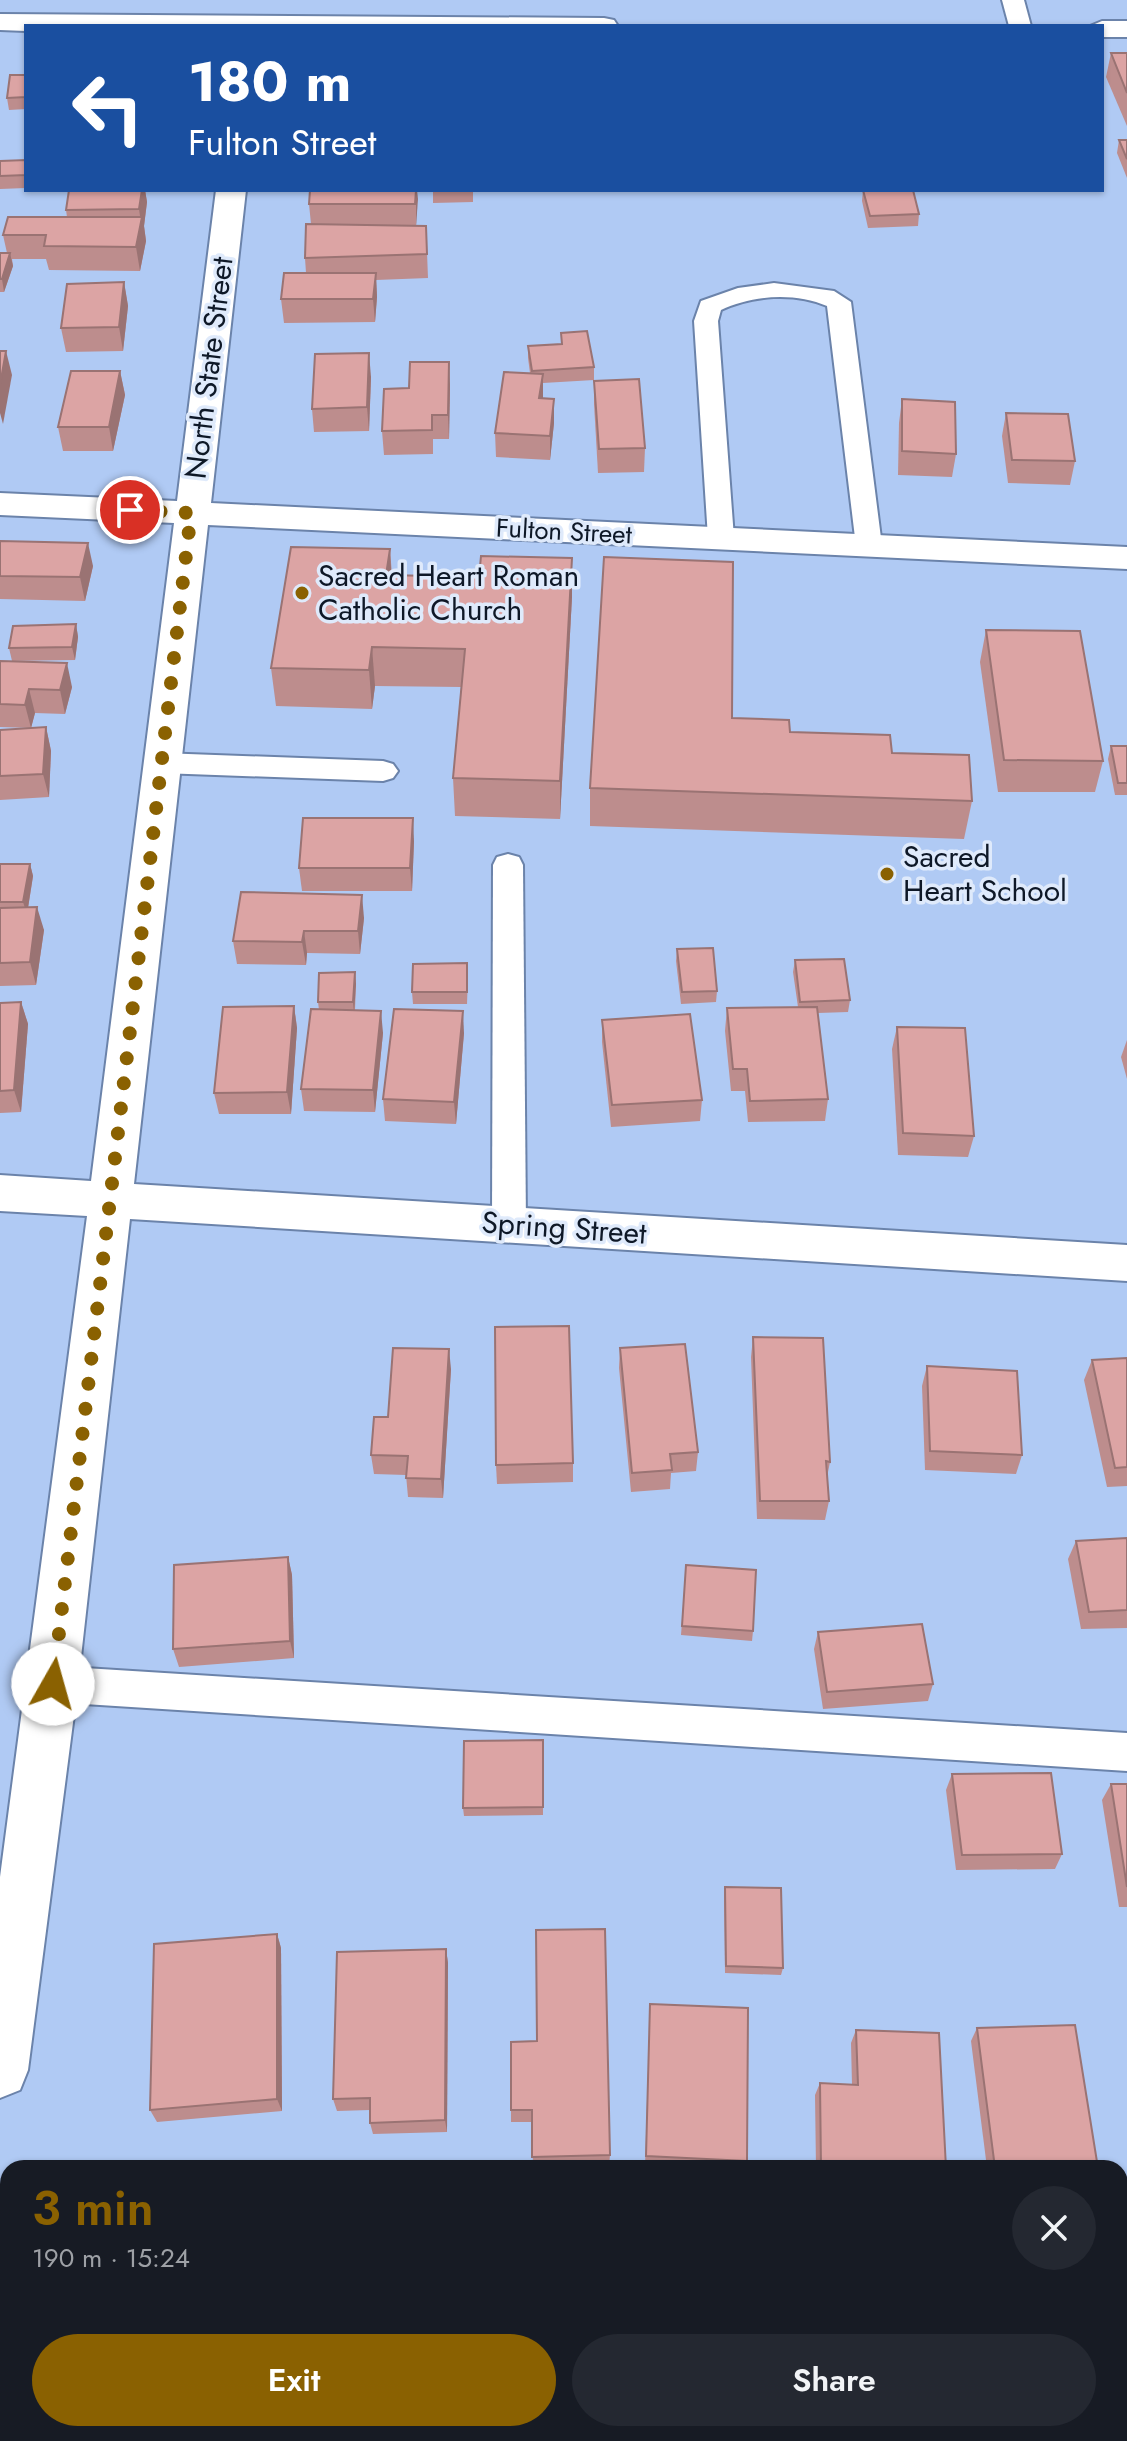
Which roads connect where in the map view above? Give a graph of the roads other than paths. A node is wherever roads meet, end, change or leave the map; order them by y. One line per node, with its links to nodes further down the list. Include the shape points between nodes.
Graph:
1 (1013, 0): 5 (lane)
2 (253, 17): 3 (street); 4 (street)
3 (0, 22)
4 (526, 24)
5 (1019, 24)
6 (1104, 29): 7 (street)
7 (1127, 29)
8 (231, 192): 10 (street, North State Street)
9 (0, 504): 10 (street, Fulton Street)
10 (191, 513): 11 (street, Fulton Street); 14 (street, North State Street)
11 (721, 538): 12 (street, Fulton Street); 12 (lane, via 706,321 710,306 729,294 792,291 826,294 839,302)
12 (869, 546): 13 (street, Fulton Street)
13 (1127, 558)
14 (161, 763): 15 (lane); 18 (street, North State Street)
15 (383, 771)
16 (508, 865): 19 (lane)
17 (0, 1193): 18 (street, Spring Street)
18 (109, 1199): 19 (street, Spring Street); 21 (street, North State Street)
19 (509, 1225): 20 (street, Spring Street)
20 (1127, 1263)
21 (53, 1684): 22 (lane); 23 (street, North State Street)
22 (1127, 1752)
23 (0, 2070)

